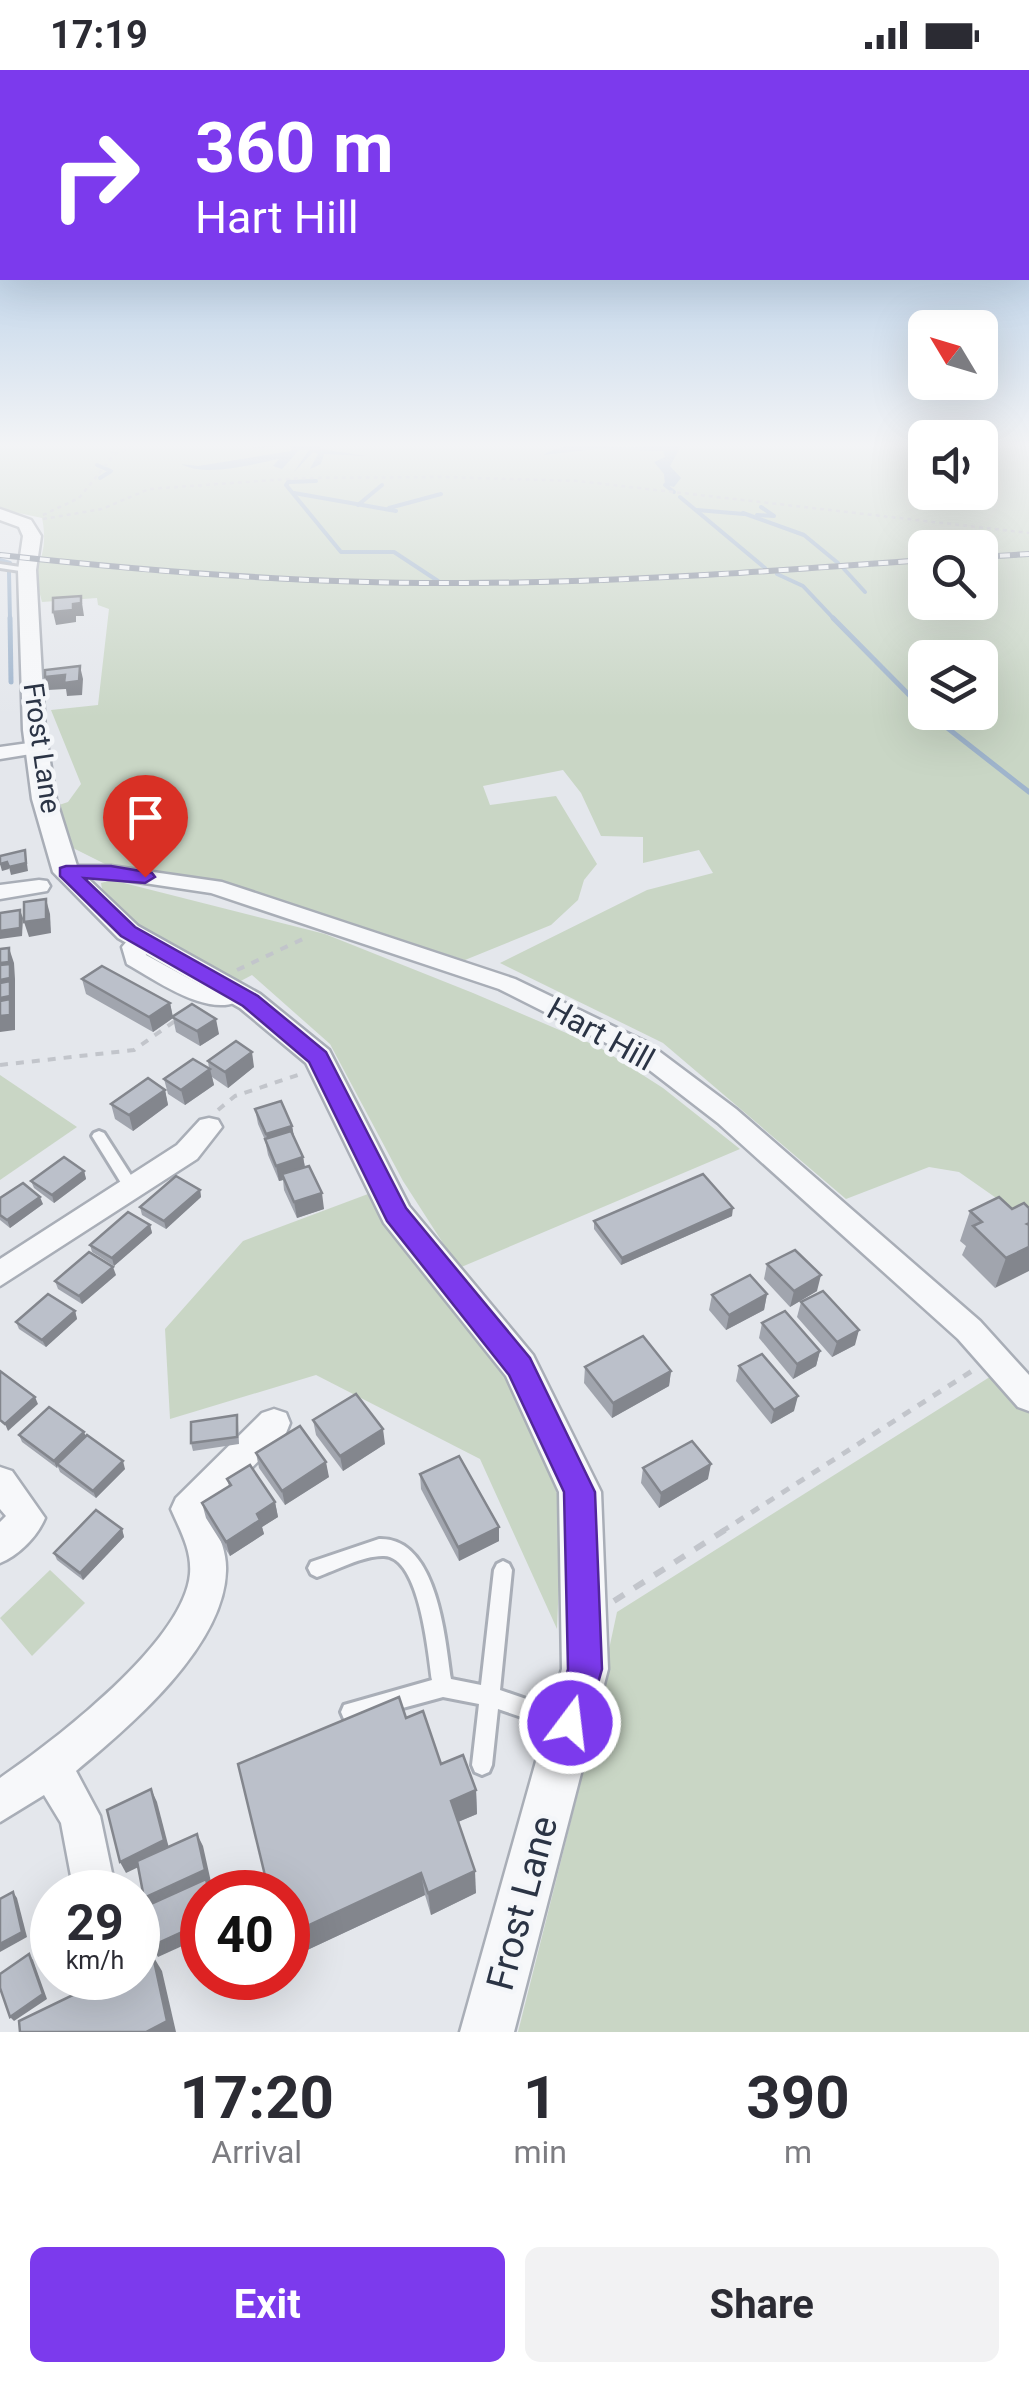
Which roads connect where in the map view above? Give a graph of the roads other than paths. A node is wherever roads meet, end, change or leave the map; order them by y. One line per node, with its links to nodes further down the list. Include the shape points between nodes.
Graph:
1 (31, 535): 3 (street, Frost Lane)
2 (0, 566): 3 (lane)
3 (28, 570): 4 (street, Frost Lane)
4 (36, 748): 5 (street); 6 (street, Frost Lane)
5 (0, 754)
6 (53, 879): 7 (street, Hart Hill); 12 (street, Hart Hill, via 111,872 214,888 507,984 639,1049 727,1116 969,1330); 21 (street, Frost Lane, via 318,1057 396,1214 520,1366 580,1492 585,1669)
7 (0, 892)
8 (209, 1128): 10 (street, via 186,1152)
9 (99, 1136): 10 (lane)
10 (131, 1187): 11 (street)
11 (0, 1274)
12 (1029, 1397)
13 (274, 1424): 23 (street, via 188,1508 207,1546 207,1580 196,1614 120,1707)
14 (0, 1482): 15 (street, via 28,1518)
15 (0, 1546)
16 (317, 1568): 18 (lane, via 386,1547 407,1555 421,1577)
17 (504, 1570): 19 (lane)
18 (443, 1687): 19 (lane); 20 (lane)
19 (488, 1696): 21 (lane); 22 (lane)
20 (351, 1712)
21 (570, 1723): 26 (street, Frost Lane)
22 (482, 1766)
23 (50, 1769): 24 (street); 25 (street, via 80,1816)
24 (0, 1802)
25 (91, 1870)
26 (487, 2032)

